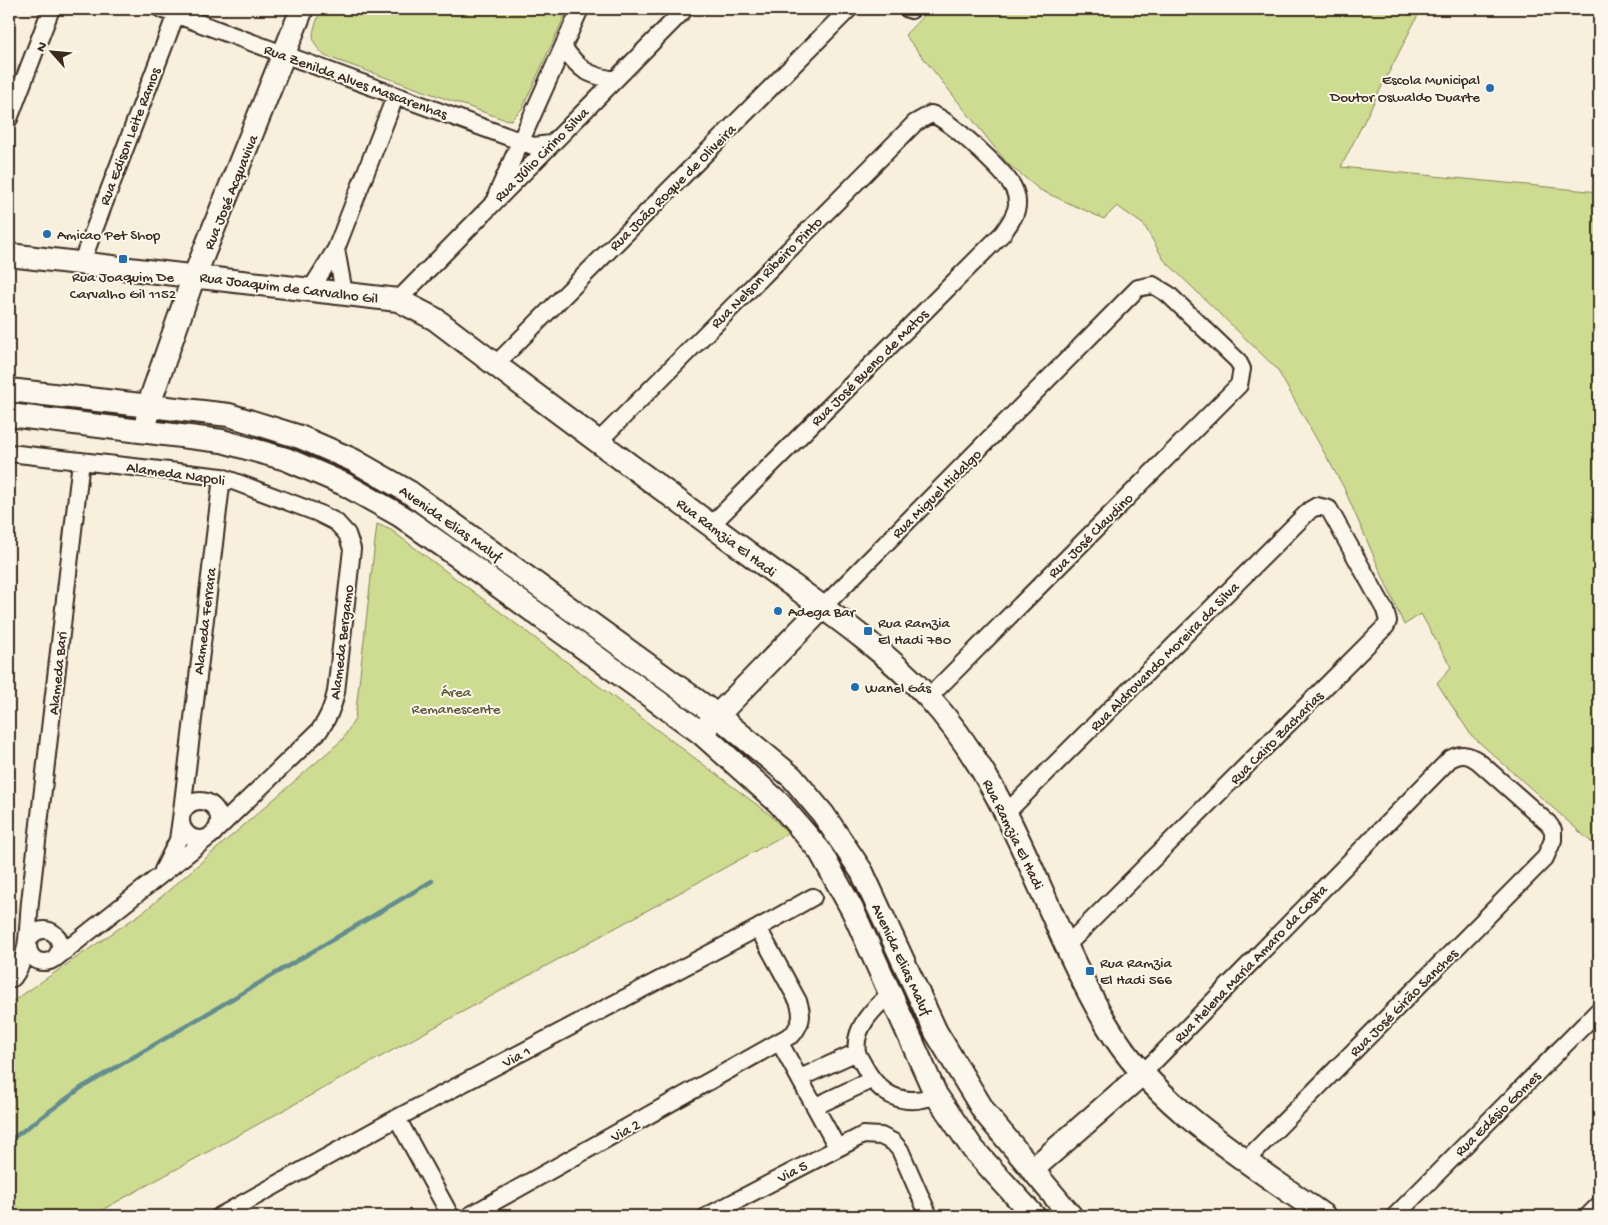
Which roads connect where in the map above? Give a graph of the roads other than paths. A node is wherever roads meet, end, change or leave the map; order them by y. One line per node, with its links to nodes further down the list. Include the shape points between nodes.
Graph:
1 (51, 9): 11 (street)
2 (302, 9): 8 (street, Rua José Acquaviva)
3 (580, 9): 7 (street)
4 (685, 9): 9 (street, Rua Júlio Cirino Silva)
5 (849, 9): 24 (street, Rua João Roque de Oliveira)
6 (172, 11): 8 (street, Rua Zenilda Alves Mascarenhas); 18 (street, Rua Edison Leite Ramos)
7 (563, 47): 9 (street, via 582,70); 12 (street)
8 (285, 55): 10 (street, Rua Zenilda Alves Mascarenhas); 19 (street, Rua José Acquaviva)
9 (615, 80): 13 (street, Rua Júlio Cirino Silva)
10 (395, 96): 12 (street, Rua Zenilda Alves Mascarenhas); 16 (street)
11 (9, 119)
12 (519, 141): 13 (street, Rua Zenilda Alves Mascarenhas, via 533,146); 14 (street)
13 (551, 144): 14 (street, Rua Júlio Cirino Silva)
14 (493, 203): 23 (street, Rua Júlio Cirino Silva)
15 (1017, 203): 30 (street, Rua Nelson Ribeiro Pinto, via 1013,188 1003,175 939,116 931,114 915,123); 36 (street, Rua José Bueno de Matos, via 1012,220 1003,233)
16 (336, 249): 21 (street); 22 (street)
17 (9, 255): 18 (street, Rua Joaquim de Carvalho Gil)
18 (81, 264): 19 (street, Rua Joaquim de Carvalho Gil)
19 (195, 276): 21 (street, Rua Joaquim de Carvalho Gil); 27 (street, Rua José Acquaviva)
20 (1161, 288): 37 (street, Rua Miguel Hidalgo, via 1146,285 1138,288); 38 (street, Rua José Claudino, via 1238,361 1242,369 1239,385)
21 (311, 289): 22 (street, Rua Joaquim de Carvalho Gil)
22 (344, 293): 23 (street, Rua Joaquim de Carvalho Gil)
23 (398, 300): 24 (street, Rua Joaquim de Carvalho Gil, via 435,319)
24 (495, 365): 26 (street, Rua Joaquim de Carvalho Gil)
25 (9, 390): 27 (street, Avenida Elias Maluf)
26 (540, 398): 30 (street, Rua Ramzia El Hadi)
27 (149, 404): 29 (street); 39 (street, Avenida Elias Maluf, via 229,415 300,437 353,460 409,492)
28 (9, 416): 29 (street, Avenida Elias Maluf)
29 (145, 431): 40 (street, Avenida Elias Maluf, via 222,441 286,459 344,484 401,516 446,547)
30 (599, 442): 36 (street, Rua Ramzia El Hadi)
31 (9, 453): 32 (street, Alameda Napoli)
32 (81, 461): 33 (street, Alameda Napoli); 49 (street, Alameda Bari)
33 (222, 477): 35 (street, Alameda Napoli); 42 (street, Alameda Ferrara)
34 (1324, 506): 45 (street, Rua Aldrovando Moreira da Silva, via 1310,510); 55 (street, Rua Cairo Zacharias, via 1333,514 1385,610 1386,626)
35 (336, 522): 43 (street, Alameda Bergamo, via 347,534 352,549 333,707 319,731)
36 (712, 525): 37 (street, Rua Ramzia El Hadi)
37 (822, 608): 38 (street, Rua Ramzia El Hadi, via 893,662); 39 (street, Rua Miguel Hidalgo)
38 (929, 697): 45 (street, Rua Ramzia El Hadi, via 980,765)
39 (718, 716): 40 (street); 60 (street, Avenida Elias Maluf, via 792,777 823,814 862,872)
40 (701, 733): 58 (street, Avenida Elias Maluf, via 778,803 820,851 853,911)
41 (1464, 754): 63 (street, Rua Helena Maria Amaro da Costa, via 1450,759); 71 (street, Rua José Girão Sanches, via 1478,761 1548,823 1554,840 1546,858)
42 (186, 764): 44 (street); 46 (street, Alameda Ferrara)
43 (253, 794): 44 (street, Alameda Bergamo); 47 (street, Alameda Bergamo)
44 (209, 804): 46 (street, via 197,801 184,811); 47 (street, via 218,812 219,820)
45 (1007, 812): 55 (street, Rua Ramzia El Hadi)
46 (181, 819): 47 (street, via 188,834 196,838); 48 (street, Alameda Bergamo, via 172,856)
47 (210, 836): 48 (street, Alameda Bergamo)
48 (158, 878): 51 (street, Alameda Bergamo)
49 (33, 886): 53 (street, Alameda Bari, via 39,913); 54 (street, Alameda Bari)
50 (813, 897): 52 (street, Via 1)
51 (94, 926): 53 (street, Alameda Bergamo, via 76,932); 56 (street, Alameda Bergamo)
52 (758, 928): 61 (street, Via 2, via 802,1013 801,1024); 69 (street, Via 1)
53 (52, 932): 54 (street, via 35,933); 56 (street, via 60,946)
54 (28, 944): 56 (street, via 33,958 40,962); 57 (street, Alameda Bergamo, via 24,959)
55 (1067, 946): 63 (street, Rua Ramzia El Hadi, via 1107,1026)
56 (52, 960): 57 (street, Alameda Bergamo)
57 (11, 979)
58 (890, 994): 60 (street, via 907,995); 62 (street, via 866,1017); 67 (street, Avenida Elias Maluf)
59 (1599, 1010): 82 (street, Rua Edésio Gomes)
60 (936, 1032): 64 (street, Avenida Elias Maluf)
61 (780, 1043): 65 (street); 76 (street, Via 2)
62 (857, 1052): 65 (street); 66 (street)
63 (1142, 1074): 71 (street, Rua Ramzia El Hadi, via 1195,1122); 72 (street, Rua Helena Maria Amaro da Costa)
64 (963, 1077): 67 (street); 72 (street, Avenida Elias Maluf, via 985,1113)
65 (800, 1078): 68 (street)
66 (871, 1080): 67 (street, via 905,1101 920,1102); 68 (street)
67 (936, 1095): 79 (street, Avenida Elias Maluf, via 973,1149)
68 (816, 1106): 70 (street)
69 (397, 1118): 74 (street, Via 1); 75 (street)
70 (838, 1147): 77 (street, Via 5); 78 (street, Via 5, via 863,1135 881,1136 893,1142 900,1150)
71 (1246, 1160): 81 (street, Rua Ramzia El Hadi)
72 (1032, 1170): 80 (street, Avenida Elias Maluf)
73 (1599, 1205): 83 (street)
74 (220, 1216)
75 (453, 1216)
76 (469, 1216)
77 (707, 1216)
78 (929, 1216)
79 (1034, 1216)
80 (1071, 1216)
81 (1324, 1216)
82 (1396, 1216)
83 (1588, 1216)

